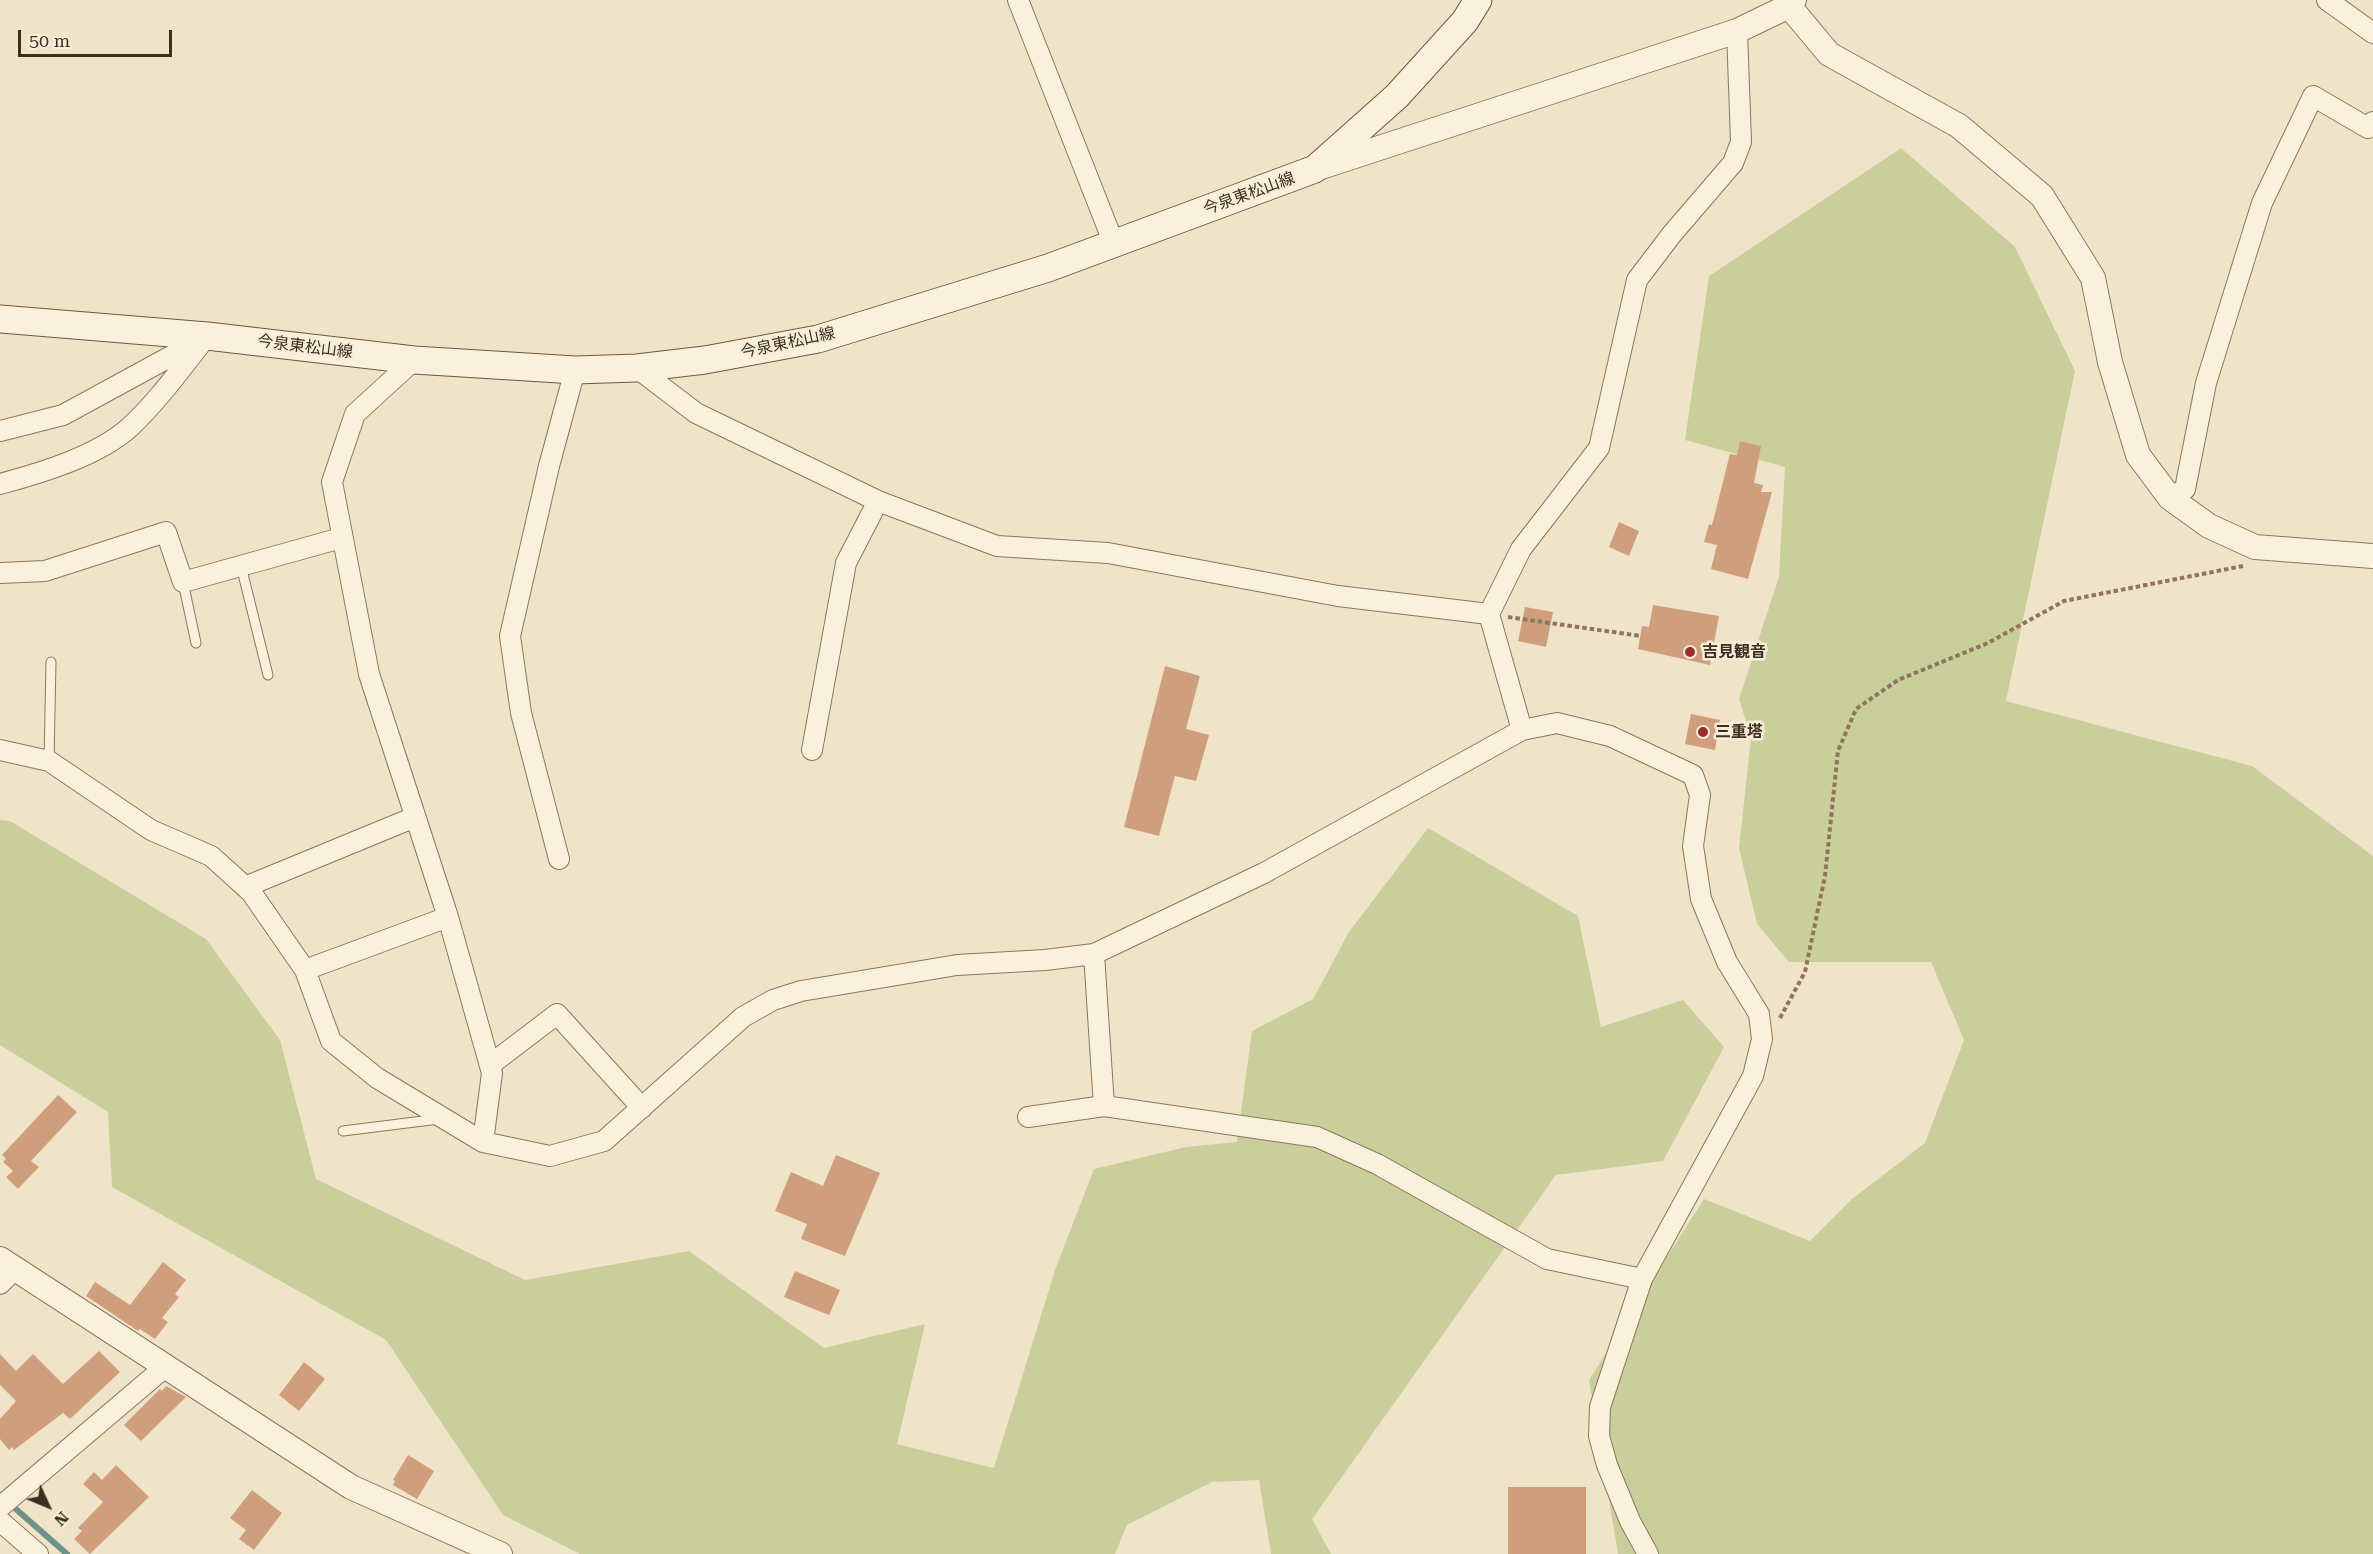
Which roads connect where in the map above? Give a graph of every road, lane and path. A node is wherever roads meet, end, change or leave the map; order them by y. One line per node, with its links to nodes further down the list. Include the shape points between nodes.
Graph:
1 (1018, 0): 9 (street)
2 (1478, 0): 8 (main road, 今泉東松山線, via 1466,21 1397,96)
3 (2327, 0): 6 (street)
4 (1792, 3): 5 (street); 17 (street, via 1829,54 1959,126 2042,196 2093,278 2110,362 2138,455)
5 (1737, 31): 8 (street); 25 (street, via 1741,142 1733,163 1637,280 1599,448 1521,549)
6 (2373, 33)
7 (2373, 122): 17 (street, via 2368,128 2313,96 2262,204 2206,383 2185,489)
8 (1316, 170): 9 (main road, 今泉東松山線)
9 (1114, 244): 13 (main road, 今泉東松山線, via 818,339)
10 (0, 319): 11 (main road, 今泉東松山線)
11 (207, 336): 12 (main road, 今泉東松山線); 15 (street, via 63,415); 16 (street, via 129,428 46,471)
12 (414, 360): 14 (main road, 今泉東松山線); 19 (street, via 355,414 332,482)
13 (637, 368): 14 (main road, 今泉東松山線); 18 (street, via 696,413)
14 (575, 370): 36 (street, via 510,636 521,712)
15 (0, 431)
16 (0, 484)
17 (2170, 498): 20 (street, via 2209,526 2255,547)
18 (878, 501): 25 (street, via 997,546 1108,553 1338,596); 33 (street, via 846,563)
19 (341, 538): 22 (street); 35 (street, via 369,674)
20 (2373, 556)
21 (2252, 564): 41 (path, via 2064,601 1988,643 1898,680 1856,709 1838,751 1825,876 1805,972)
22 (241, 566): 24 (street); 30 (lane)
23 (0, 573): 24 (street, via 45,572 166,532)
24 (183, 582): 28 (lane)
25 (1489, 614): 31 (street)
26 (1529, 621): 27 (path)
27 (1641, 636)
28 (196, 643)
29 (51, 662): 34 (lane)
30 (268, 675)
31 (1522, 730): 39 (street, via 1264,873); 41 (street, via 1557,723 1610,736 1693,776 1700,795 1693,846 1701,899 1727,962 1759,1014)
32 (0, 750): 34 (street)
33 (812, 750)
34 (49, 762): 37 (street, via 151,830 211,856)
35 (415, 817): 37 (street); 38 (street)
36 (559, 859)
37 (245, 888): 40 (street)
38 (448, 917): 40 (street); 42 (street)
39 (1094, 954): 43 (street); 44 (street, via 957,965 801,991 773,1000 743,1017)
40 (305, 970): 46 (street, via 332,1041 377,1078)
41 (1760, 1052): 50 (street, via 1753,1076)
42 (490, 1065): 44 (street, via 557,1014); 48 (street)
43 (1104, 1106): 45 (street); 50 (street, via 1317,1137 1377,1164 1547,1259)
44 (642, 1108): 48 (street, via 604,1141 550,1156)
45 (1028, 1117)
46 (444, 1118): 47 (lane); 48 (street)
47 (343, 1131)
48 (483, 1142)
49 (5, 1271): 51 (street)
50 (1642, 1279): 56 (street, via 1600,1407 1599,1436 1614,1484)
51 (165, 1367): 52 (street); 55 (street, via 351,1487)
52 (0, 1507)
53 (0, 1521): 54 (street)
54 (38, 1554)
55 (500, 1554)
56 (1648, 1554)

